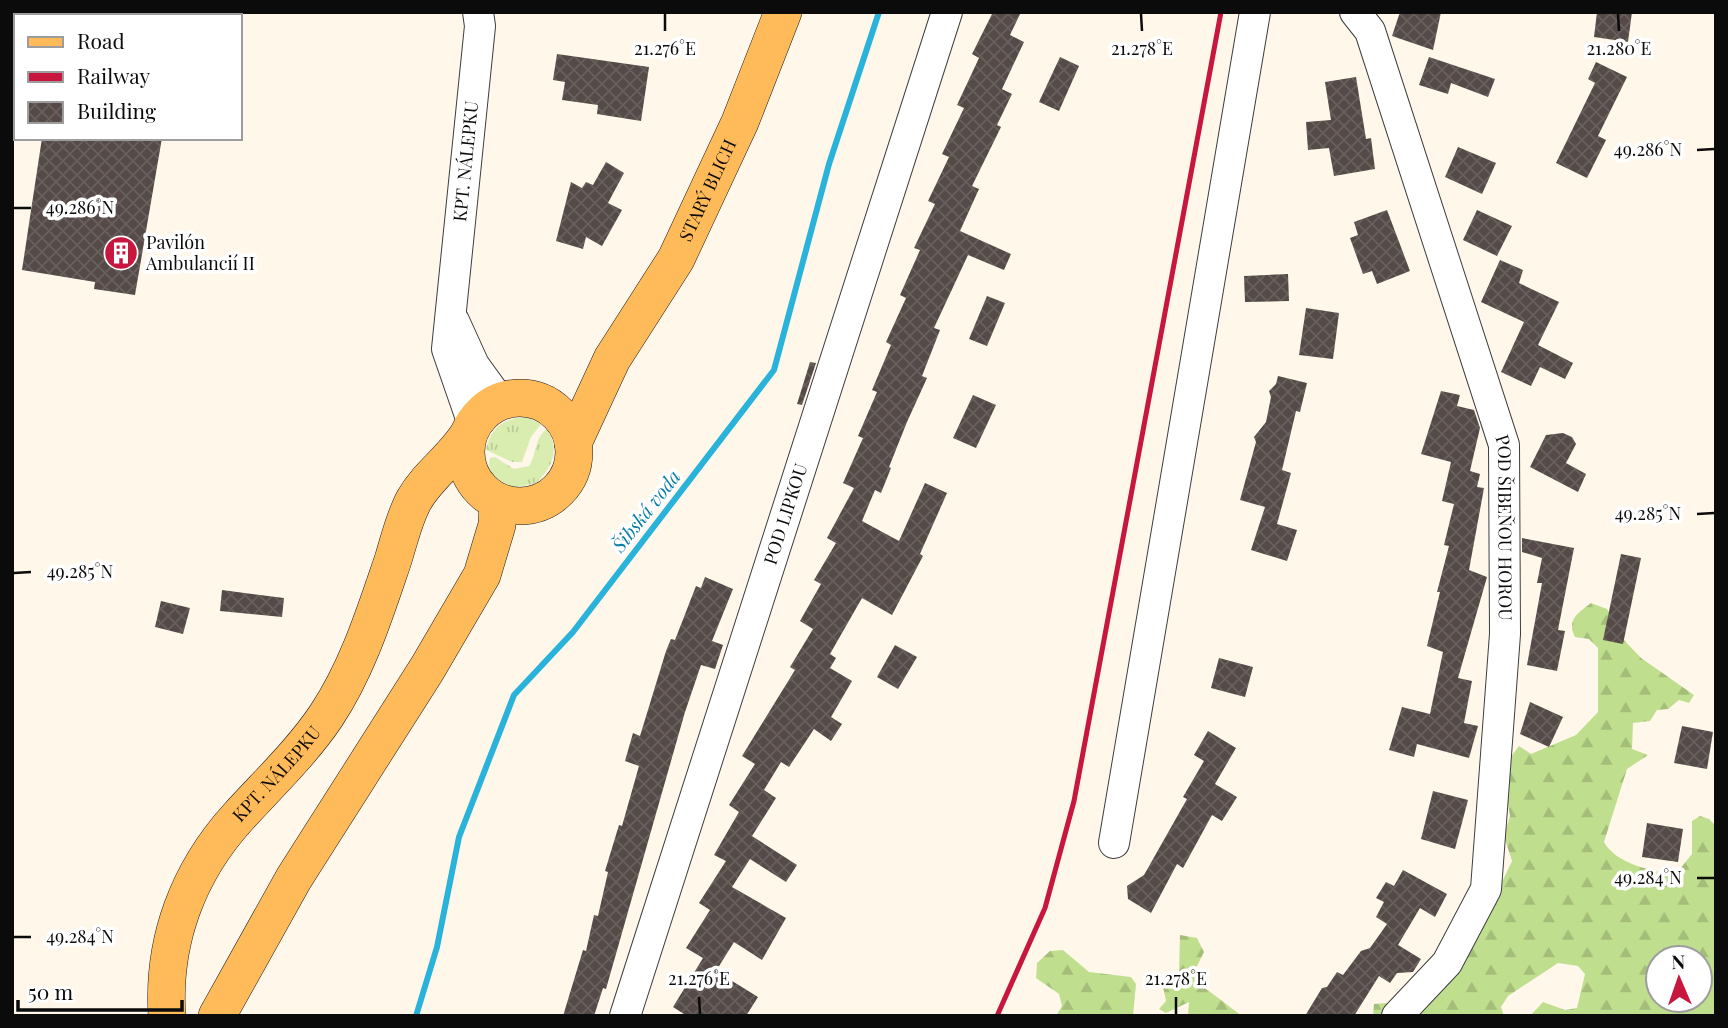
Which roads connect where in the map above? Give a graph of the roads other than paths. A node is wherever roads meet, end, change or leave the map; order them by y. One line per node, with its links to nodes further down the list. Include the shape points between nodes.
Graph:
1 (478, 12): 8 (street, KPT. NÁLEPKU, via 449,312 474,365)
2 (783, 12): 6 (main road, STARÝ BLICH, via 740,122 676,259)
3 (947, 12): 17 (street, POD LIPKOU)
4 (1255, 12): 14 (street)
5 (1366, 19): 18 (street, POD ŠIBEŇOU HOROU, via 1504,445 1505,634 1486,889 1447,963)
6 (612, 359): 7 (main road, STARÝ BLICH, via 575,386); 9 (main road, STARÝ BLICH)
7 (542, 402): 8 (main road, via 528,398); 9 (main road, via 568,426)
8 (480, 420): 10 (main road, via 465,453 468,470); 12 (main road, KPT. NÁLEPKU, via 455,455 419,492)
9 (573, 443): 11 (main road, via 570,474 556,492)
10 (487, 494): 11 (main road, via 523,506); 12 (main road, KPT. NÁLEPKU, via 463,484 428,502); 13 (main road, via 497,525)
11 (535, 504): 13 (main road, via 526,528)
12 (402, 533): 16 (main road, KPT. NÁLEPKU, via 370,625 326,716 236,819 189,889 175,923 168,959)
13 (482, 575): 15 (main road, via 294,878)
14 (1114, 843)
15 (220, 1010)
16 (166, 1016)
17 (625, 1016)
18 (1397, 1016)

